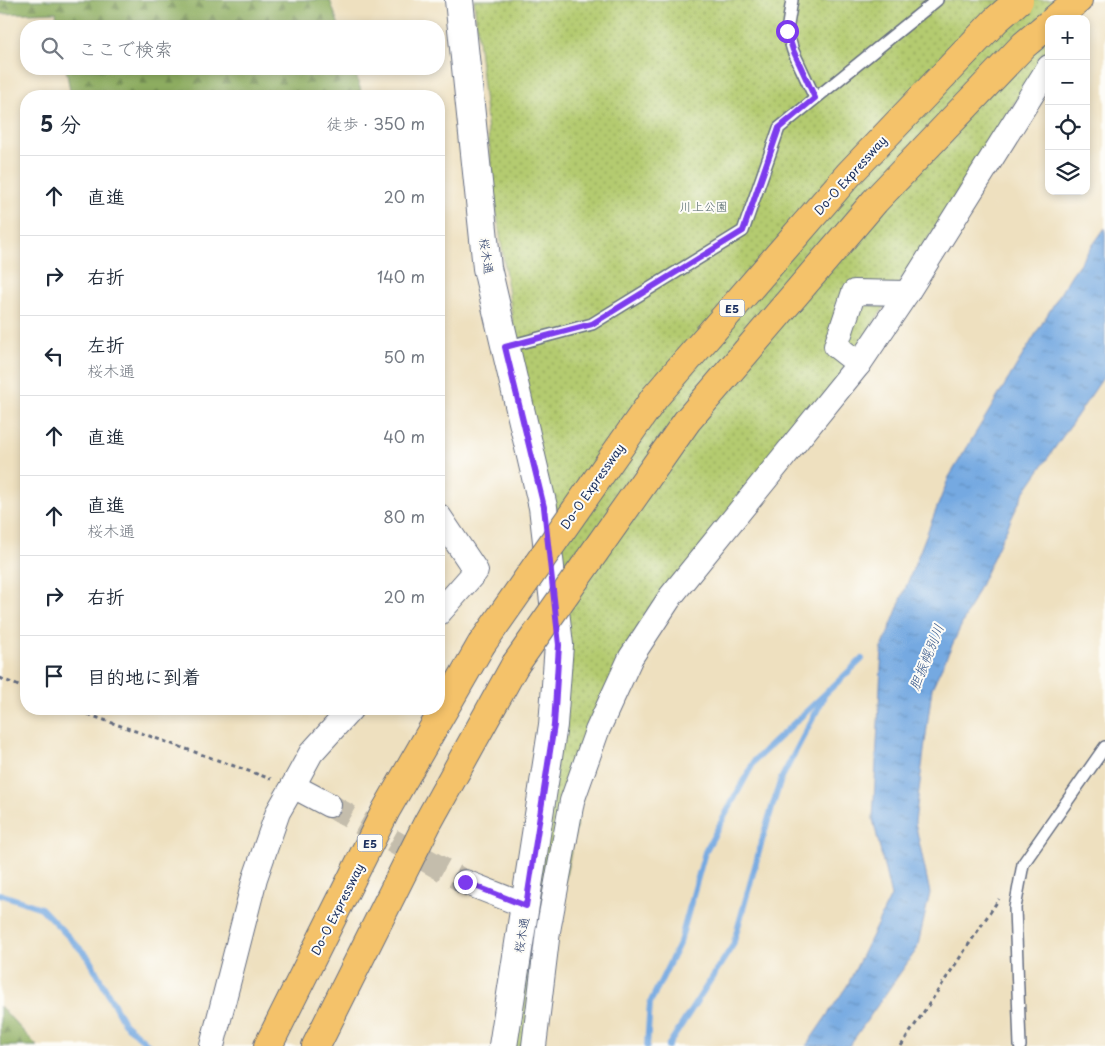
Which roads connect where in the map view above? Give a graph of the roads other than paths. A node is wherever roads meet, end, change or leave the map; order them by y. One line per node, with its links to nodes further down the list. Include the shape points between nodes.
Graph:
1 (458, 0): 13 (street, 桜木通, via 487,268)
2 (792, 0): 11 (lane, via 787,31)
3 (937, 0): 11 (lane)
4 (1019, 0): 17 (highway, Do-O Expressway / E5, bridge, via 849,174 655,397 481,645)
5 (1078, 0): 7 (highway)
6 (1090, 0): 8 (street)
7 (1060, 15)
8 (1081, 15)
9 (1045, 27): 27 (highway, bridge, via 1024,45 875,201 687,421 515,665 427,824)
10 (1045, 73): 12 (street)
11 (815, 98): 13 (lane, via 779,128 743,231 592,324)
12 (907, 293): 14 (street); 14 (street, via 854,292 836,346)
13 (505, 347): 24 (street, 桜木通, via 544,507 559,645 554,725)
14 (859, 364): 29 (street, via 671,596 631,657 597,731 572,801 548,931)
15 (445, 525): 16 (street, via 476,571)
16 (445, 605)
17 (445, 708)
18 (346, 715): 21 (street, via 311,753)
19 (441, 715): 26 (highway, Do-O Expressway / E5, bridge, via 386,810)
20 (1105, 747): 30 (lane, via 1023,864 1016,908)
21 (293, 786): 22 (street); 25 (street, via 278,812 255,878)
22 (329, 806)
23 (465, 882): 24 (street)
24 (526, 906): 28 (street, 桜木通)
25 (212, 1046)
26 (268, 1046)
27 (316, 1046)
28 (503, 1046)
29 (534, 1046)
30 (1020, 1046)

